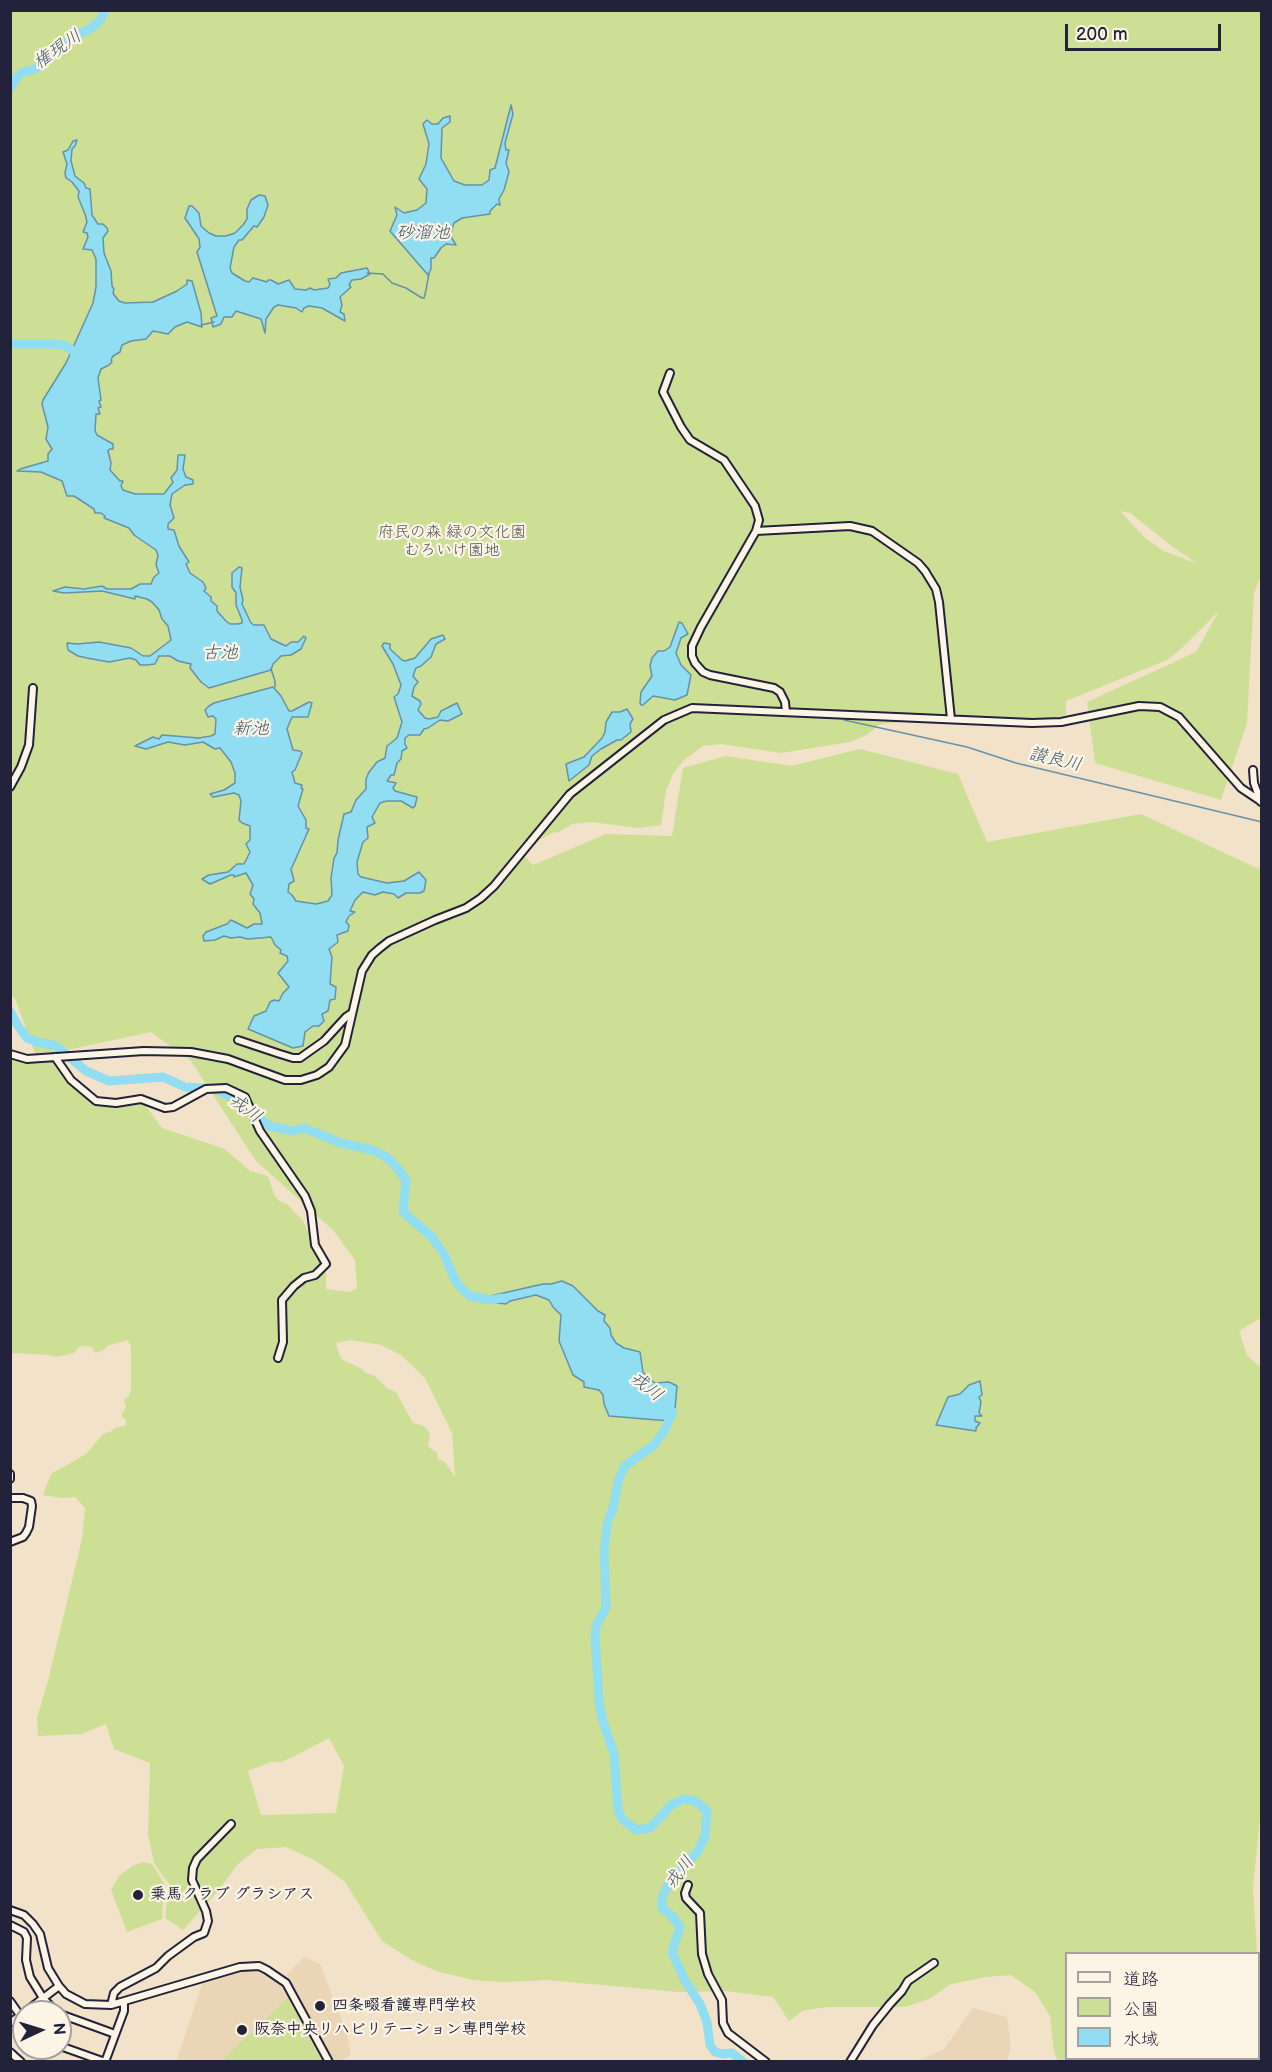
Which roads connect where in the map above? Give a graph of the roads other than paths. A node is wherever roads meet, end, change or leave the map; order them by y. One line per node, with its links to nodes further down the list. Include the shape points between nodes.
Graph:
1 (670, 373): 2 (street, via 663,392 670,408 690,440 720,456 740,482 758,513)
2 (756, 531): 4 (street, via 707,615 692,646 692,656 694,663 710,675 774,688 785,702); 5 (street, via 840,525 859,528 872,531 918,563 930,577 939,602)
3 (33, 688): 7 (street, via 29,745)
4 (786, 712): 5 (street); 10 (street, via 692,708 664,720 570,794 481,898 389,941 372,955 362,971)
5 (951, 719): 9 (street, via 1061,722 1139,706 1160,707 1179,717 1241,788)
6 (1253, 770): 9 (street)
7 (14, 775): 8 (street)
8 (10, 787)
9 (1261, 802)
10 (352, 1013): 11 (street, via 300,1058); 13 (street, via 345,1045 336,1059 317,1075 301,1080 280,1079 228,1059 191,1052)
11 (238, 1040)
12 (10, 1054): 13 (street, via 27,1059)
13 (55, 1057): 14 (street, via 71,1080 96,1101 141,1099 165,1108 206,1089 226,1088 248,1101 260,1131 305,1196 315,1245 326,1264 294,1286 282,1300 283,1342)
14 (278, 1358)
15 (10, 1474): 16 (street)
16 (10, 1479)
17 (10, 1498): 18 (street, via 23,1498 32,1506 26,1533)
18 (10, 1542)
19 (231, 1824): 28 (street, via 193,1868 192,1880 208,1920 204,1933 156,1968 120,1987)
20 (688, 1885): 36 (street, via 686,1898 700,1913 702,1954 722,2000 723,2023 728,2033)
21 (10, 1910): 24 (street, via 24,1916 40,1934 48,1968)
22 (10, 1925): 25 (street, via 27,1938 27,1967)
23 (934, 1963): 37 (street, via 908,1982)
24 (59, 1986): 25 (street); 28 (street, via 86,2004)
25 (44, 1998): 26 (street)
26 (42, 2000)
27 (124, 2002): 28 (street); 30 (street); 35 (street, via 240,1966 259,1966 286,1983)
28 (111, 2005)
29 (72, 2018): 30 (street)
30 (115, 2034): 31 (street, via 105,2061)
31 (72, 2050)
32 (10, 2052): 34 (street)
33 (1199, 2060): 38 (street)
34 (21, 2061)
35 (328, 2061)
36 (766, 2061)
37 (850, 2061)
38 (1175, 2061)

